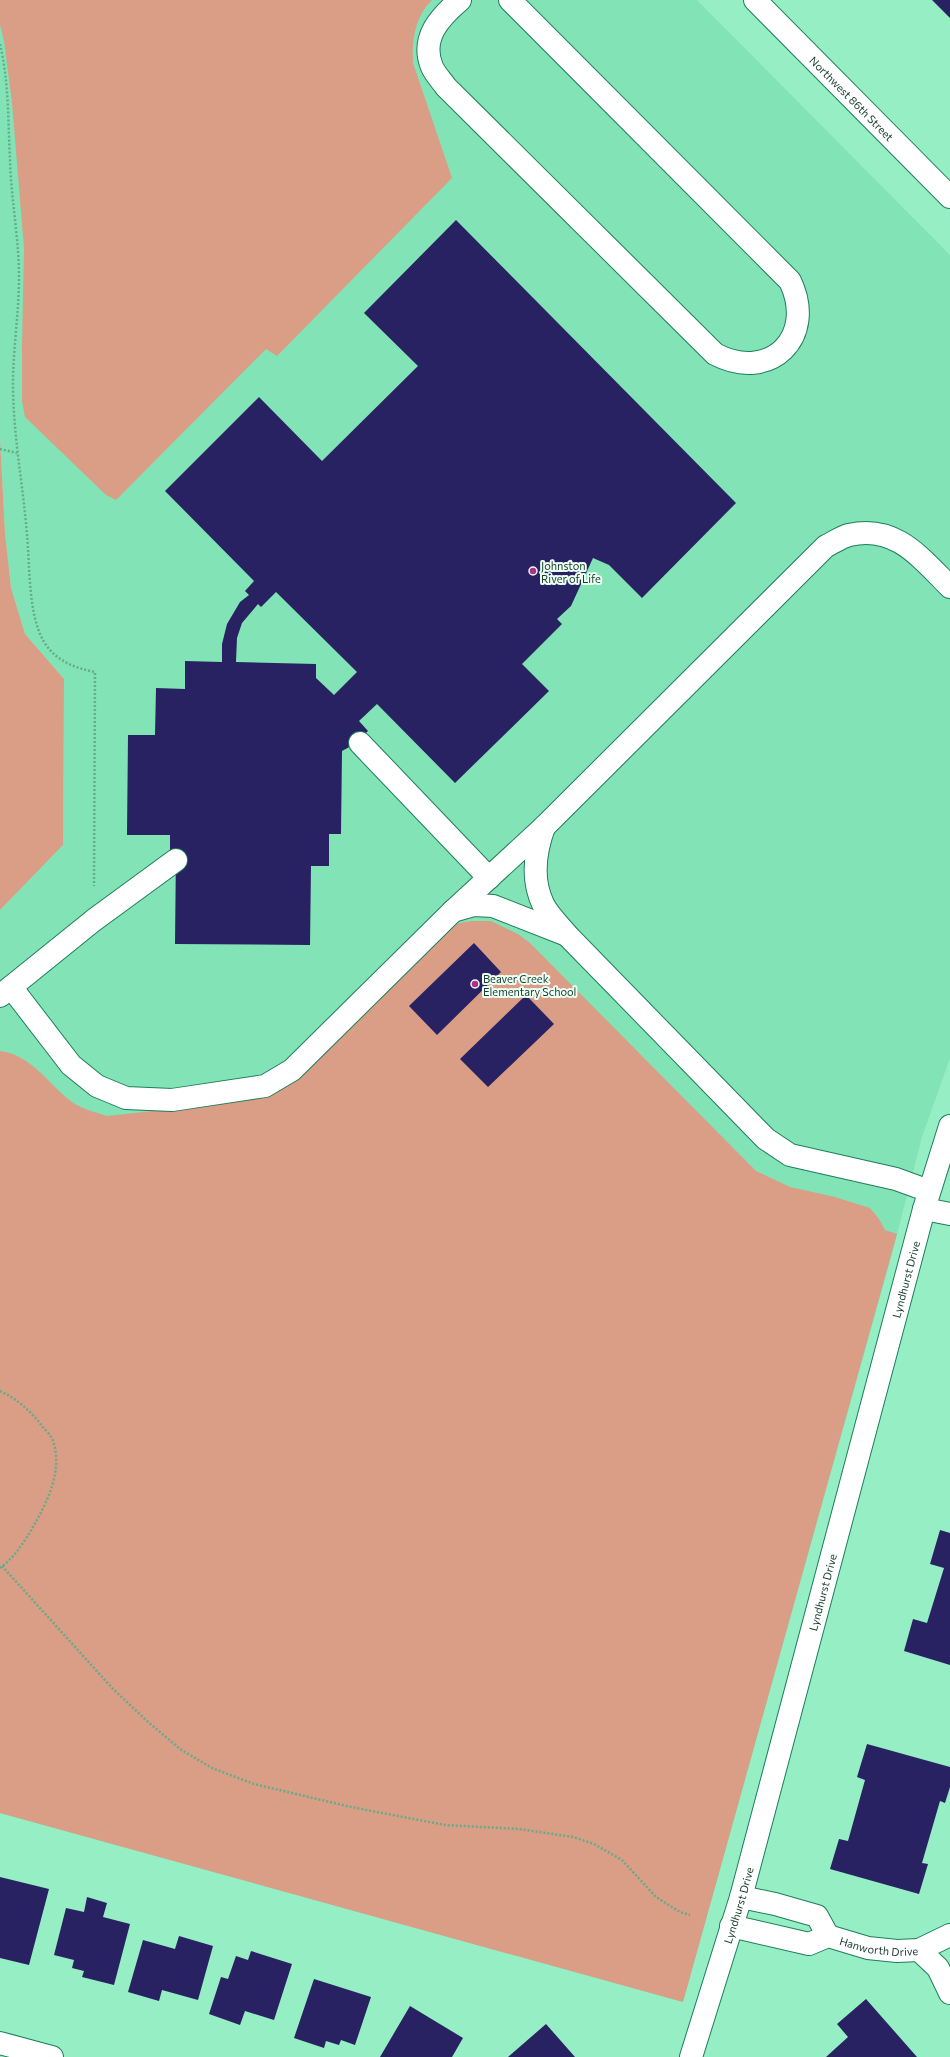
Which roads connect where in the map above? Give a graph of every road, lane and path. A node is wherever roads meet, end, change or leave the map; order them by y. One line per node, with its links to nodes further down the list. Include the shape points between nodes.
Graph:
1 (460, 0): 2 (street, via 434,25 428,47 432,67 446,87 715,354 730,362 746,364 762,362 777,354 789,344 796,329 799,313 798,296 790,282)
2 (510, 0)
3 (755, 0): 5 (street, Northwest 86th Street)
4 (0, 44): 7 (path, via 5,66 11,191 19,276 13,378)
5 (950, 196)
6 (0, 449): 7 (path)
7 (17, 453): 14 (path, via 33,606 43,640 59,659 95,672)
8 (950, 587): 10 (street, via 914,551 897,540 876,533 848,536 826,546)
9 (360, 743): 12 (street)
10 (544, 827): 12 (street); 15 (street, via 537,846 537,885 543,904)
11 (176, 860): 14 (street)
12 (489, 878): 13 (street)
13 (453, 911): 15 (street, via 474,905 493,906); 16 (street, via 292,1070 265,1086 172,1100 126,1098 97,1086 71,1065)
14 (94, 920): 16 (street)
15 (568, 936): 18 (street, via 766,1139 790,1155)
16 (5, 991)
17 (950, 1126): 18 (street, Lyndhurst Drive)
18 (934, 1190): 19 (street); 22 (street, Lyndhurst Drive)
19 (950, 1214)
20 (0, 1391): 21 (path, via 33,1414 52,1440 56,1462 54,1482 42,1512 21,1547)
21 (1, 1567): 23 (path, via 113,1689 146,1721 180,1749 212,1768 254,1784 351,1807 445,1825 519,1829 580,1839 622,1860 656,1897 680,1912)
22 (741, 1897): 24 (street, Lyndhurst Drive); 26 (street, Hanworth Drive, via 817,1916)
23 (690, 1915)
24 (731, 1926): 26 (street, Hanworth Drive, via 808,1944); 31 (street, Lyndhurst Drive)
25 (950, 1935): 27 (street, Hanworth Drive)
26 (828, 1936): 27 (street, Hanworth Drive, via 868,1948)
27 (919, 1950): 28 (street, via 938,1968)
28 (950, 1993)
29 (0, 2043): 30 (street)
30 (52, 2057)
31 (691, 2057)

